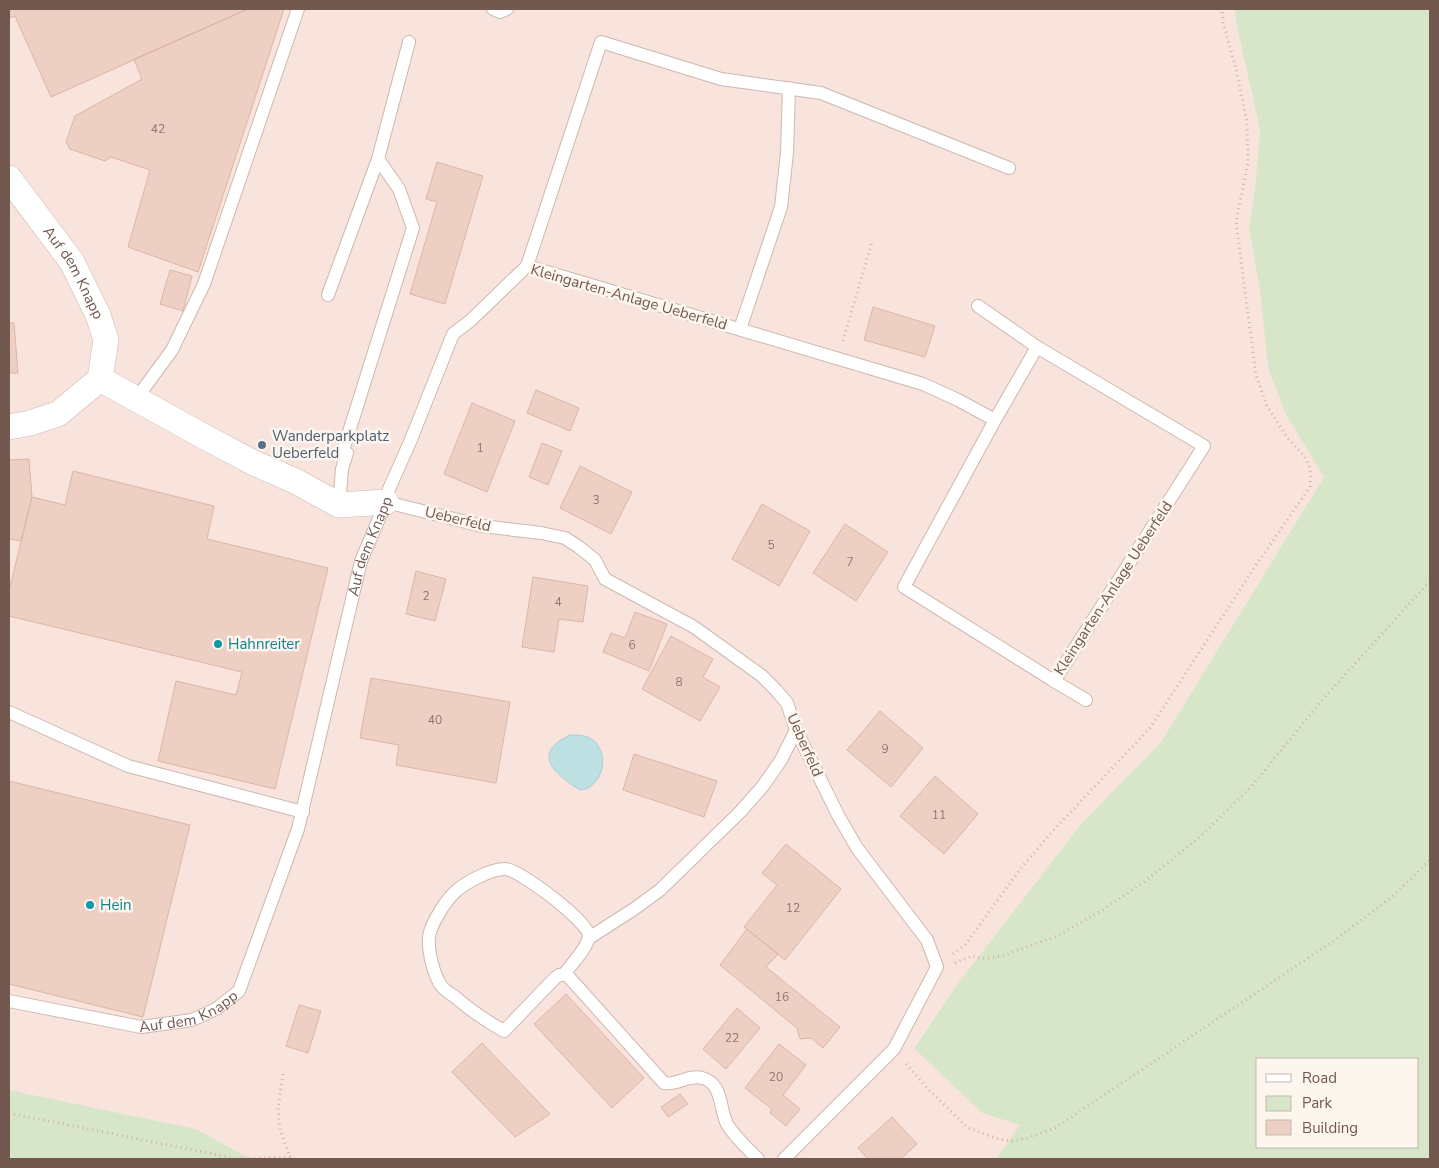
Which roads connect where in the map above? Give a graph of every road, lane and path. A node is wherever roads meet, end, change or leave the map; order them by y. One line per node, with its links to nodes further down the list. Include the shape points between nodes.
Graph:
1 (298, 9): 18 (lane, via 204,284 172,350)
2 (493, 9): 3 (lane, via 500,12)
3 (507, 9)
4 (1222, 9): 31 (path, via 1247,122 1248,163 1236,222 1256,374 1266,406 1308,463 1312,474 1310,487 1150,728 1027,861 965,945)
5 (409, 42): 7 (lane)
6 (789, 88): 8 (lane, via 821,92); 11 (lane, via 721,79 601,42); 14 (lane, via 781,207)
7 (378, 159): 12 (lane); 22 (lane, via 399,189 413,228 344,451 347,453 342,469)
8 (1009, 168)
9 (9, 178): 17 (street, Auf dem Knapp, via 72,262 98,315 106,340)
10 (872, 242): 16 (path)
11 (527, 266): 14 (lane, Kleingarten-Anlage Ueberfeld); 21 (lane, Kleingarten-Anlage Ueberfeld, via 454,334)
12 (328, 295)
13 (978, 306): 15 (lane)
14 (740, 328): 16 (lane, Kleingarten-Anlage Ueberfeld)
15 (1037, 347): 19 (lane, Kleingarten-Anlage Ueberfeld); 24 (lane, Kleingarten-Anlage Ueberfeld, via 1204,446)
16 (838, 358): 19 (lane, Kleingarten-Anlage Ueberfeld, via 923,384)
17 (100, 379): 18 (street); 20 (street, via 58,414)
18 (136, 400): 22 (street)
19 (995, 420): 24 (lane, Kleingarten-Anlage Ueberfeld, via 904,587)
20 (9, 427)
21 (386, 502): 22 (street, Auf dem Knapp); 27 (lane, Ueberfeld, via 482,526 565,538 595,560 605,579 694,627 762,676 786,704); 28 (lane, Auf dem Knapp, via 361,561)
22 (339, 506)
23 (1430, 580): 31 (path, via 1323,699 1251,787 1201,836 1144,882 1057,936 1002,956 984,959 972,956)
24 (1054, 681): 25 (lane)
25 (1086, 700)
26 (9, 712): 28 (lane, via 128,766)
27 (796, 730): 30 (lane, via 781,760 740,812 660,890); 31 (lane, Ueberfeld, via 838,816 857,848 927,940)
28 (303, 812): 33 (lane, Auf dem Knapp, via 238,992 216,1009 192,1020 141,1028)
29 (1430, 860): 34 (path, via 1392,897 1335,940 1054,1128 1028,1138 999,1139 968,1128 927,1088)
30 (589, 938): 32 (lane); 32 (lane, via 583,924 556,900 519,873 506,868 470,881 453,893 429,934 431,962 440,986 474,1013 504,1031 555,978)
31 (937, 969): 34 (lane)
32 (564, 974): 38 (lane, via 573,980 664,1083 700,1077 712,1083 720,1095 727,1123)
33 (9, 1001)
34 (894, 1049): 39 (lane)
35 (283, 1074): 37 (path, via 278,1108 280,1130)
36 (9, 1113): 37 (path, via 237,1159)
37 (292, 1158)
38 (758, 1159)
39 (784, 1159)

